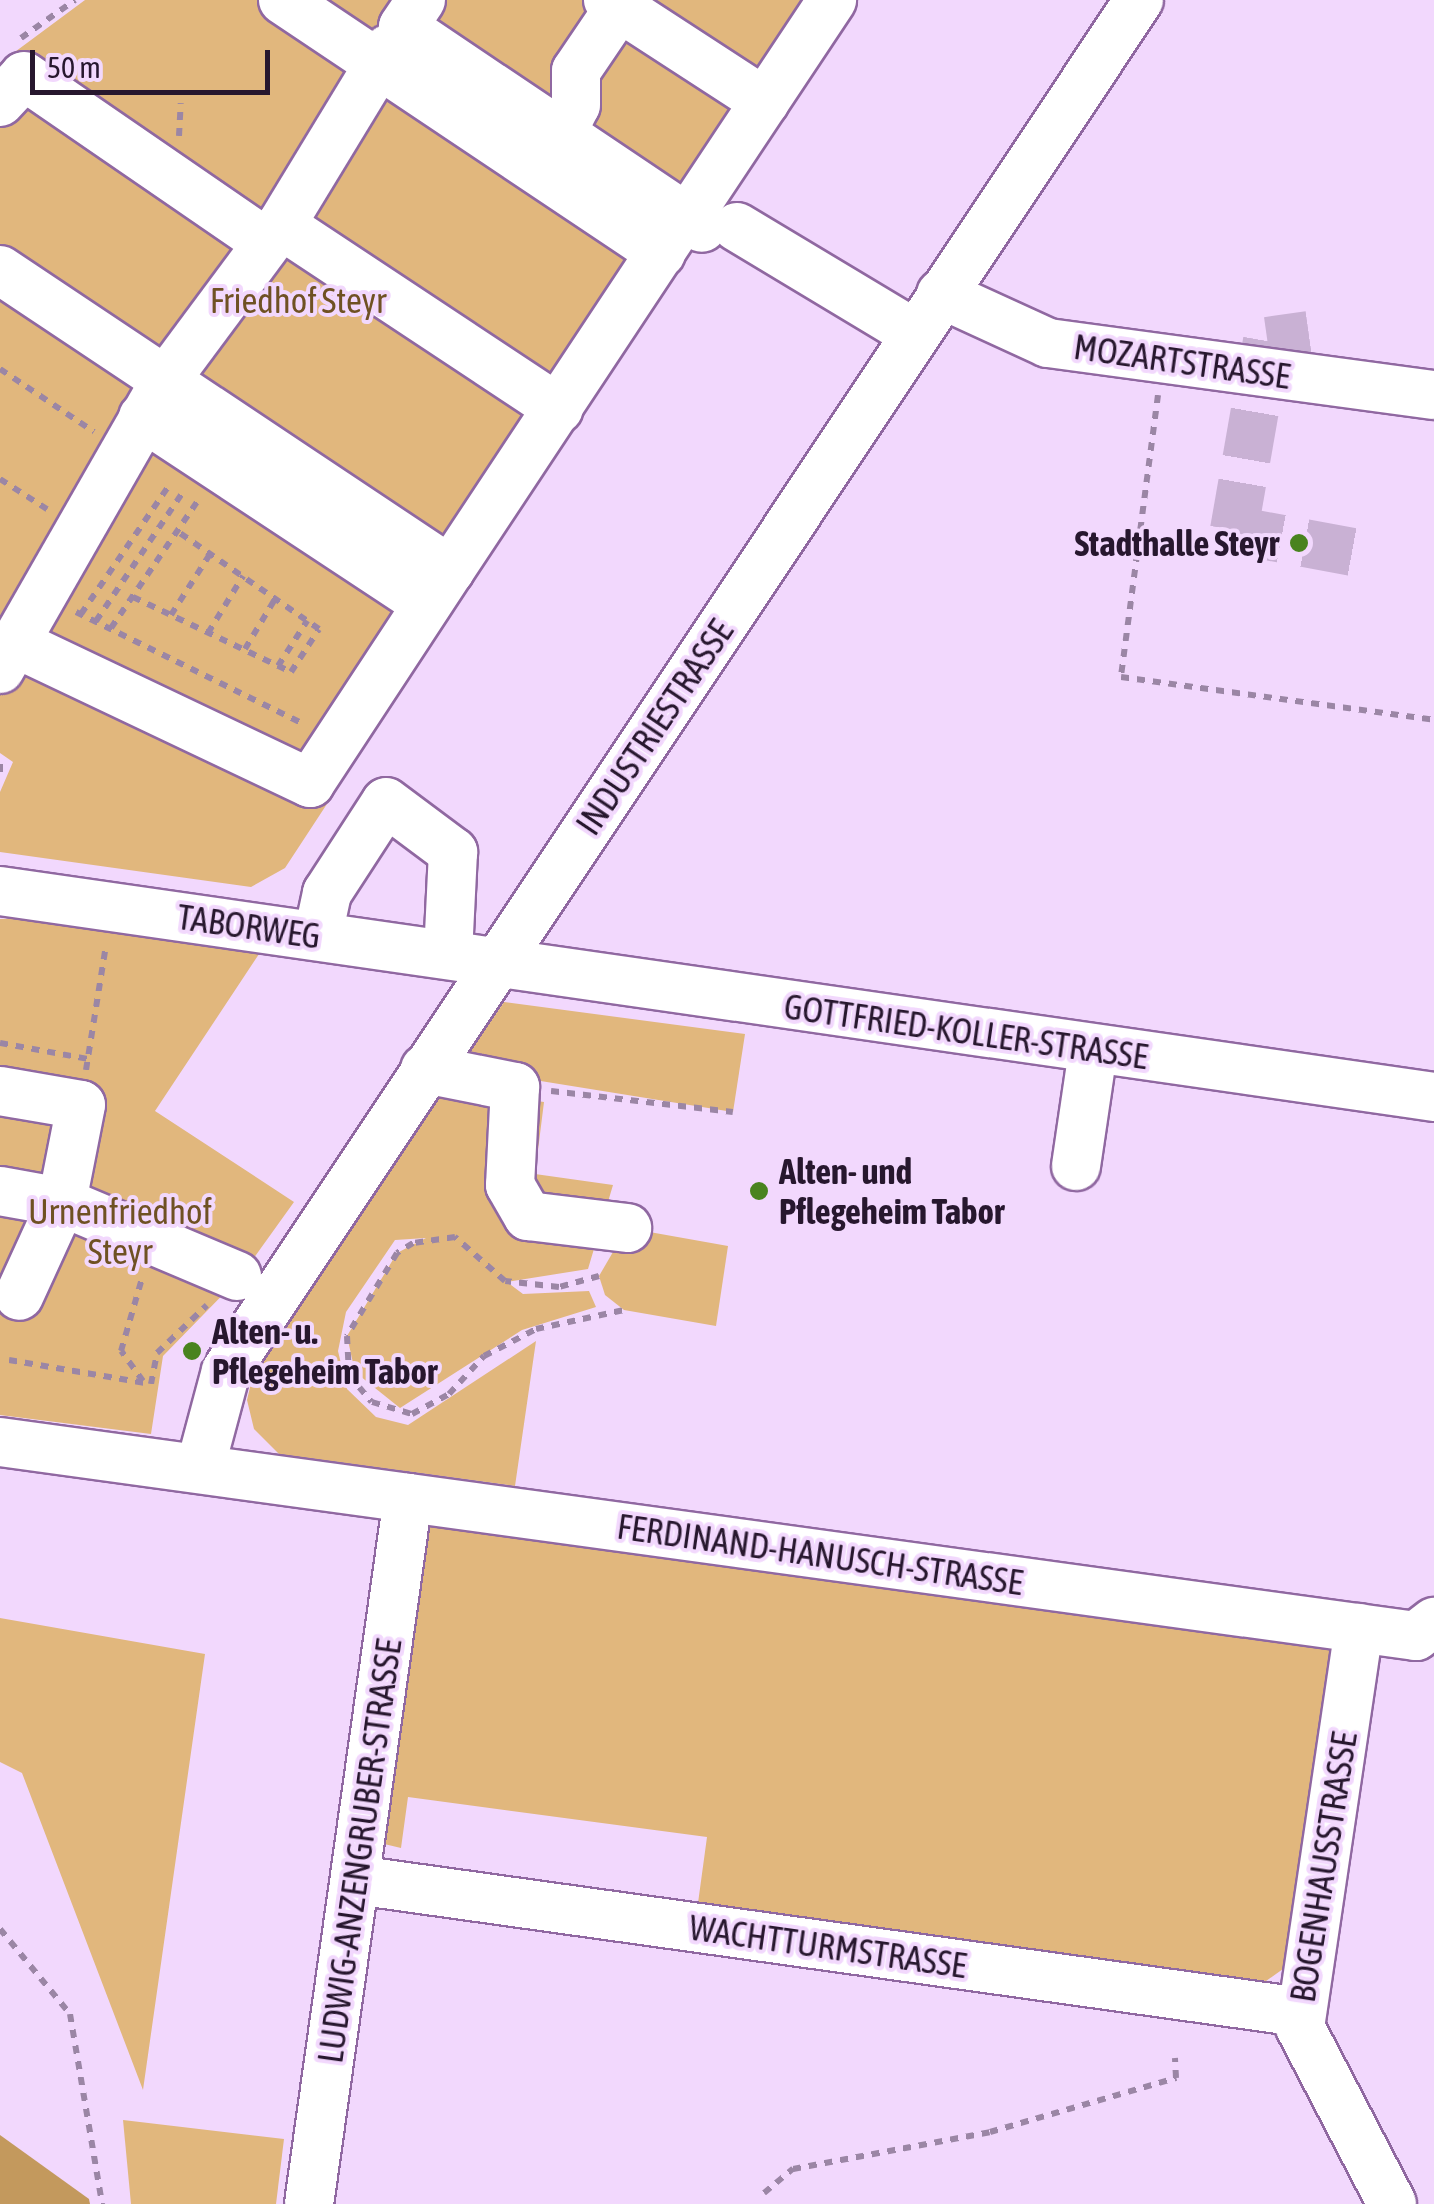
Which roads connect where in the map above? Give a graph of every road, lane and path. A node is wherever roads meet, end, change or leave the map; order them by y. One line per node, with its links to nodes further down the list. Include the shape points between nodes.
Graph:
1 (75, 0): 7 (path)
2 (283, 0): 8 (street)
3 (421, 0): 11 (street, via 403,27)
4 (832, 0): 12 (street)
5 (1139, 0): 17 (street, INDUSTRIESTRASSE)
6 (617, 2): 9 (street); 12 (street)
7 (15, 43)
8 (383, 56): 14 (street); 15 (street)
9 (576, 70): 11 (street, via 562,68); 13 (street, via 576,104)
10 (0, 102): 15 (street, via 24,76)
11 (516, 102): 13 (street)
12 (765, 102): 14 (street)
13 (562, 132): 14 (street)
14 (691, 230): 18 (street); 22 (street)
15 (263, 237): 22 (street); 23 (street)
16 (0, 270): 23 (street)
17 (941, 294): 18 (street, INDUSTRIESTRASSE); 19 (street, MOZARTSTRASSE, via 1011,334)
18 (915, 334): 54 (street, INDUSTRIESTRASSE)
19 (1162, 359): 21 (street, MOZARTSTRASSE); 46 (path, via 1121,677)
20 (0, 369): 23 (path)
21 (1434, 395)
22 (559, 409): 33 (street)
23 (144, 417): 29 (street); 33 (street)
24 (0, 479): 29 (path)
25 (170, 484): 37 (path)
26 (182, 492): 28 (path)
27 (197, 502): 30 (path)
28 (166, 516): 30 (path); 34 (path)
29 (78, 529): 37 (street)
30 (178, 529): 31 (path); 35 (path)
31 (210, 554): 32 (path); 38 (path)
32 (243, 576): 36 (path); 42 (path)
33 (438, 587): 44 (street, via 310,783)
34 (116, 591): 35 (path); 40 (path)
35 (131, 599): 38 (path); 41 (path)
36 (274, 599): 39 (path); 43 (path)
37 (60, 604): 40 (path); 44 (street)
38 (171, 615): 42 (path)
39 (307, 620): 45 (path); 45 (path, via 319,629 291,672)
40 (96, 621): 41 (path)
41 (111, 628): 47 (path)
42 (208, 632): 43 (path)
43 (245, 649): 45 (path)
44 (7, 656)
45 (278, 666)
46 (1434, 720)
47 (303, 724)
48 (0, 764): 49 (path)
49 (0, 778)
50 (0, 891): 52 (street, TABORWEG)
51 (108, 934): 57 (path)
52 (318, 935): 53 (street, TABORWEG); 53 (street, via 327,894 386,802 452,852)
53 (448, 953): 54 (street, TABORWEG)
54 (499, 960): 56 (street, GOTTFRIED-KOLLER-STRASSE); 58 (street, INDUSTRIESTRASSE)
55 (0, 1043): 57 (path)
56 (1093, 1051): 61 (street, GOTTFRIED-KOLLER-STRASSE); 64 (street)
57 (88, 1059): 62 (path)
58 (425, 1069): 59 (street); 76 (street, INDUSTRIESTRASSE, via 226,1371)
59 (515, 1087): 63 (path); 67 (street, via 510,1184 528,1216)
60 (0, 1092): 62 (street)
61 (1434, 1096)
62 (81, 1105): 66 (street)
63 (733, 1112)
64 (1076, 1166)
65 (0, 1191): 66 (street)
66 (62, 1202): 68 (street); 71 (street)
67 (627, 1228)
68 (158, 1243): 69 (street); 74 (path, via 121,1350)
69 (237, 1276): 74 (path, via 157,1354 151,1384)
70 (599, 1276): 72 (path, via 559,1287 505,1281 455,1237 413,1243 397,1254 352,1325 349,1375 372,1402 412,1414 449,1394 484,1356 536,1329)
71 (19, 1296)
72 (624, 1310)
73 (9, 1360): 74 (path)
74 (144, 1382)
75 (0, 1442): 76 (street, FERDINAND-HANUSCH-STRASSE)
76 (200, 1468): 77 (street, FERDINAND-HANUSCH-STRASSE)
77 (408, 1498): 79 (street, FERDINAND-HANUSCH-STRASSE); 80 (street, LUDWIG-ANZENGRUBER-STRASSE)
78 (1434, 1622): 79 (street, FERDINAND-HANUSCH-STRASSE, via 1416,1636)
79 (1359, 1628): 82 (street, BOGENHAUSSTRASSE)
80 (356, 1880): 82 (street, WACHTTURMSTRASSE); 86 (street, LUDWIG-ANZENGRUBER-STRASSE)
81 (0, 1929): 85 (path, via 70,2014)
82 (1300, 2012): 87 (street, BOGENHAUSSTRASSE, via 1305,2050)
83 (1176, 2058): 84 (path, via 1176,2078 990,2132 793,2169)
84 (764, 2192)
85 (102, 2204)
86 (309, 2204)
87 (1392, 2204)

